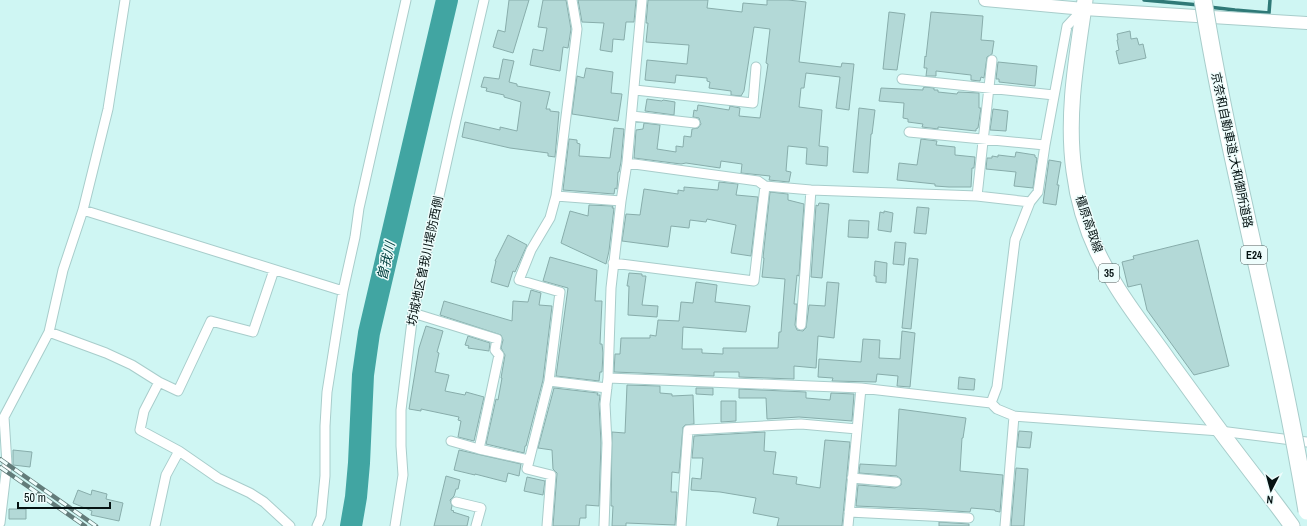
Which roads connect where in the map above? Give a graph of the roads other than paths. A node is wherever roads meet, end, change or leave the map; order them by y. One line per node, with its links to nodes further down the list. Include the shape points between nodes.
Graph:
1 (124, 0): 28 (street, via 108,109)
2 (406, 0): 31 (street)
3 (484, 0): 32 (street, 坊城地区曽我川堤防西側)
4 (572, 0): 24 (street, via 577,29)
5 (642, 0): 14 (street)
6 (985, 0): 8 (street)
7 (1202, 0): 53 (highway, 京奈和自動車道;大和御所道路 / E24, bridge, via 1226,126 1291,420)
8 (1085, 4): 9 (street); 15 (street, via 1067,26); 43 (main road, 橿原高取線 / 35, via 1071,115 1071,144 1076,188 1085,220 1115,285)
9 (1307, 23)
10 (992, 60): 13 (street)
11 (756, 67): 14 (street, via 753,103)
12 (902, 79): 13 (street)
13 (989, 88): 15 (street); 19 (street)
14 (635, 90): 16 (street)
15 (1054, 95): 20 (street)
16 (632, 116): 17 (street); 21 (street)
17 (695, 123)
18 (909, 132): 19 (street)
19 (983, 139): 20 (street); 25 (street)
20 (1045, 145): 27 (street, via 1038,192)
21 (627, 163): 22 (street, via 758,181); 26 (street)
22 (765, 186): 23 (street); 29 (street, via 754,281)
23 (811, 190): 25 (street); 33 (street)
24 (556, 196): 26 (street); 36 (street, via 550,218 531,250 519,280 560,292)
25 (977, 196): 27 (street)
26 (621, 201): 29 (street)
27 (1030, 202): 40 (street, via 1015,240 997,387)
28 (83, 210): 30 (street); 34 (street, via 63,270)
29 (613, 263): 35 (street)
30 (274, 270): 31 (street); 37 (street, via 252,332 211,321 178,391)
31 (343, 291): 59 (street, via 327,392 325,476)
32 (413, 313): 46 (street, via 497,339 495,350 500,355); 60 (street, 坊城地区曽我川堤防西側, via 401,410 403,475)
33 (801, 325)
34 (49, 332): 37 (street, via 132,365); 56 (street, via 4,417 7,464)
35 (608, 378): 38 (street); 39 (street)
36 (549, 381): 38 (street); 48 (street)
37 (159, 382): 47 (street, via 144,411 140,430)
38 (607, 388): 63 (street)
39 (861, 388): 40 (street); 42 (street)
40 (991, 403): 41 (street, via 997,409)
41 (1014, 416): 43 (street); 66 (street)
42 (857, 429): 49 (street); 64 (street, via 801,424 688,430)
43 (1220, 431): 45 (street); 51 (main road, 橿原高取線 / 35)
44 (451, 441): 46 (street)
45 (1307, 442)
46 (479, 449): 48 (street)
47 (179, 451): 57 (street, via 166,475); 58 (street, via 218,478 264,502)
48 (529, 460): 62 (street, via 527,469 551,475)
49 (852, 478): 50 (street); 54 (street)
50 (896, 482)
51 (1268, 492): 67 (main road, 橿原高取線 / 35); 68 (main road, 橿原高取線 / 35)
52 (456, 502): 61 (street, via 480,508)
53 (1307, 510)
54 (849, 512): 55 (street); 65 (street)
55 (969, 518)
56 (0, 523)
57 (155, 526)
58 (290, 526)
59 (318, 526)
60 (395, 526)
61 (476, 526)
62 (547, 526)
63 (604, 526)
64 (681, 526)
65 (848, 526)
66 (1005, 526)
67 (1280, 526)
68 (1292, 526)

